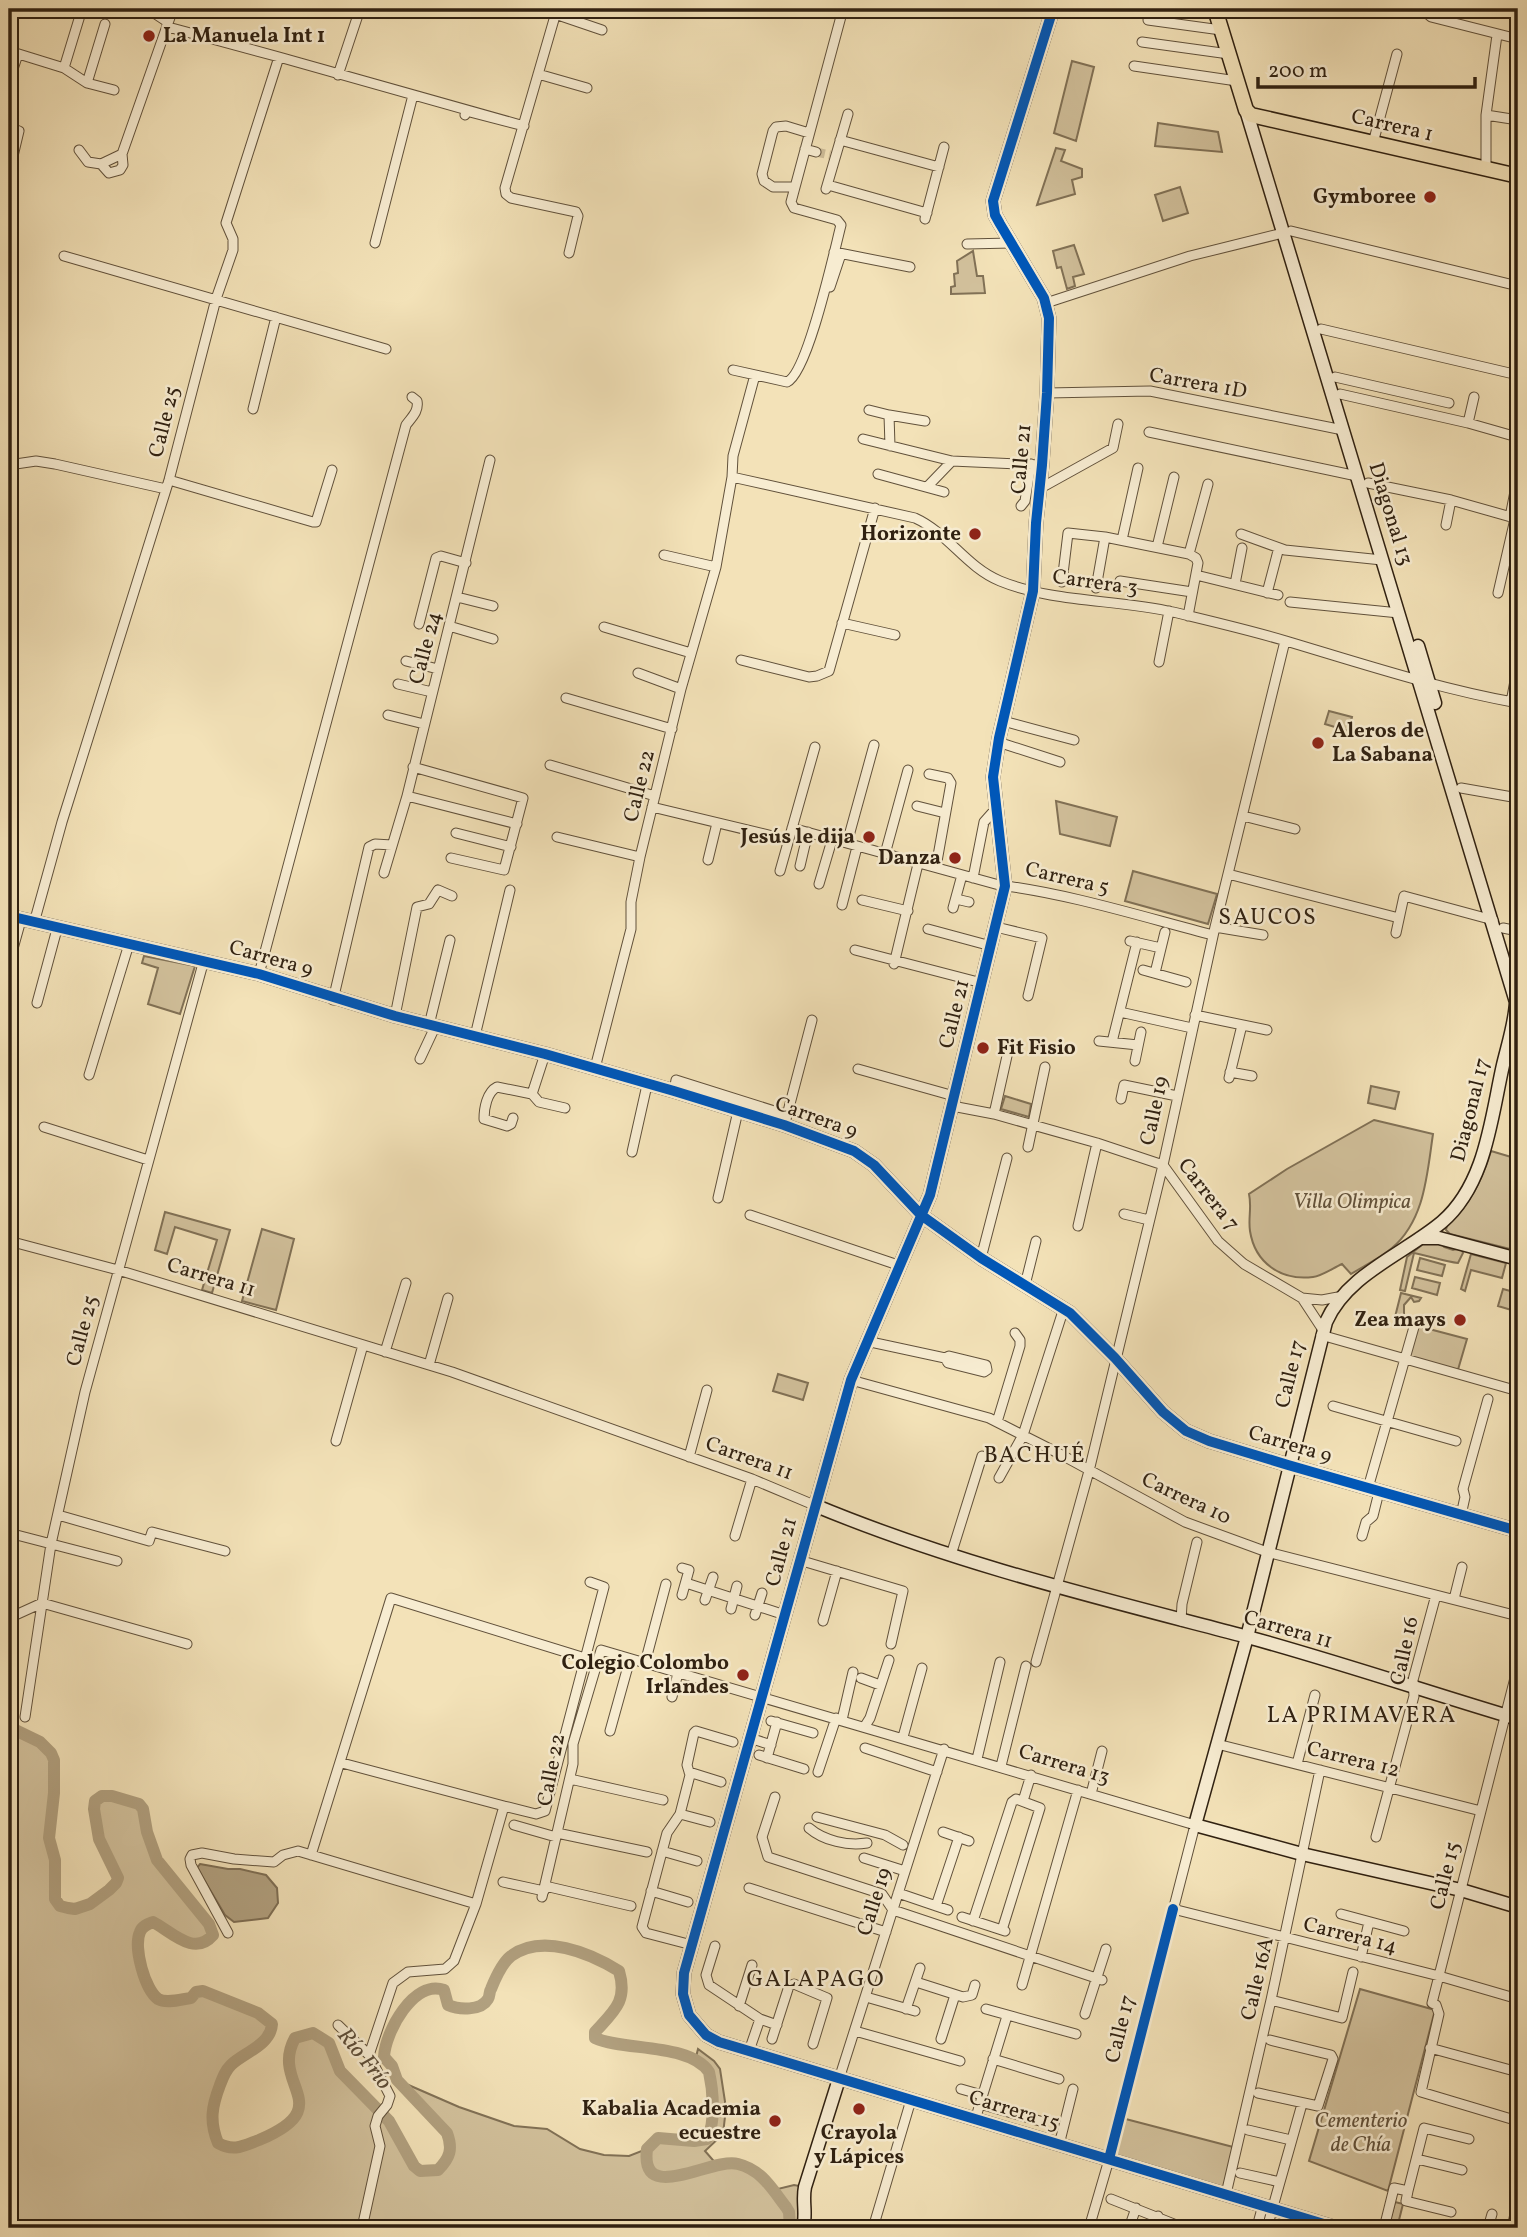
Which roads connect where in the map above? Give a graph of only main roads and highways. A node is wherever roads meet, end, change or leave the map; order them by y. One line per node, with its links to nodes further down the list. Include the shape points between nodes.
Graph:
1 (1053, 9): 13 (main road, Calle 21, via 995,192 995,215 1046,303 1049,318 1033,591 993,778 1005,886 930,1195)
2 (1215, 9): 4 (main road, Diagonal 13)
3 (1224, 9): 4 (main road, Diagonal 13)
4 (1251, 113): 5 (main road, Carrera 1); 6 (main road, Diagonal 13)
5 (1518, 176)
6 (1287, 232): 7 (main road, Diagonal 13, via 1343,430); 7 (main road, Diagonal 13, via 1321,329)
7 (1362, 480): 8 (main road, Diagonal 13); 8 (main road, Diagonal 13, via 1382,560)
8 (1424, 683): 10 (main road, Diagonal 13); 10 (main road, Diagonal 13, via 1461,788)
9 (21, 920): 13 (main road, Carrera 9, via 258,974 333,1000 785,1120 874,1165)
10 (1498, 924): 11 (main road, Diagonal 13); 12 (main road, Diagonal 13, via 1516,997)
11 (1518, 978)
12 (1514, 1026): 14 (main road, Diagonal 17, via 1475,1177)
13 (921, 1215): 18 (main road, Carrera 9, via 1064,1308 1178,1426 1209,1441); 19 (main road, Calle 21, via 851,1380)
14 (1442, 1222): 15 (main road, Diagonal 17); 16 (main road, via 1444,1235)
15 (1419, 1238): 16 (main road, via 1439,1238); 17 (main road, Diagonal 17)
16 (1518, 1257)
17 (1337, 1300): 18 (main road, Calle 17, via 1322,1332)
18 (1288, 1465): 20 (main road, Carrera 9); 21 (main road, Calle 17)
19 (814, 1505): 21 (main road, Carrera 11, via 951,1555); 25 (main road, Calle 21, via 682,1983)
20 (1518, 1531)
21 (1247, 1637): 22 (main road, Carrera 11); 23 (main road, Calle 17)
22 (1512, 1717)
23 (1195, 1825): 24 (main road, Carrera 13)
24 (1518, 1907)
25 (689, 2015): 26 (main road, Carrera 15, via 719,2042)
26 (839, 2079): 27 (main road, Carrera 15); 28 (main road, Calle 19, via 805,2187)
27 (1321, 2226): 29 (main road, Carrera 15)
28 (803, 2228)
29 (1337, 2228)

